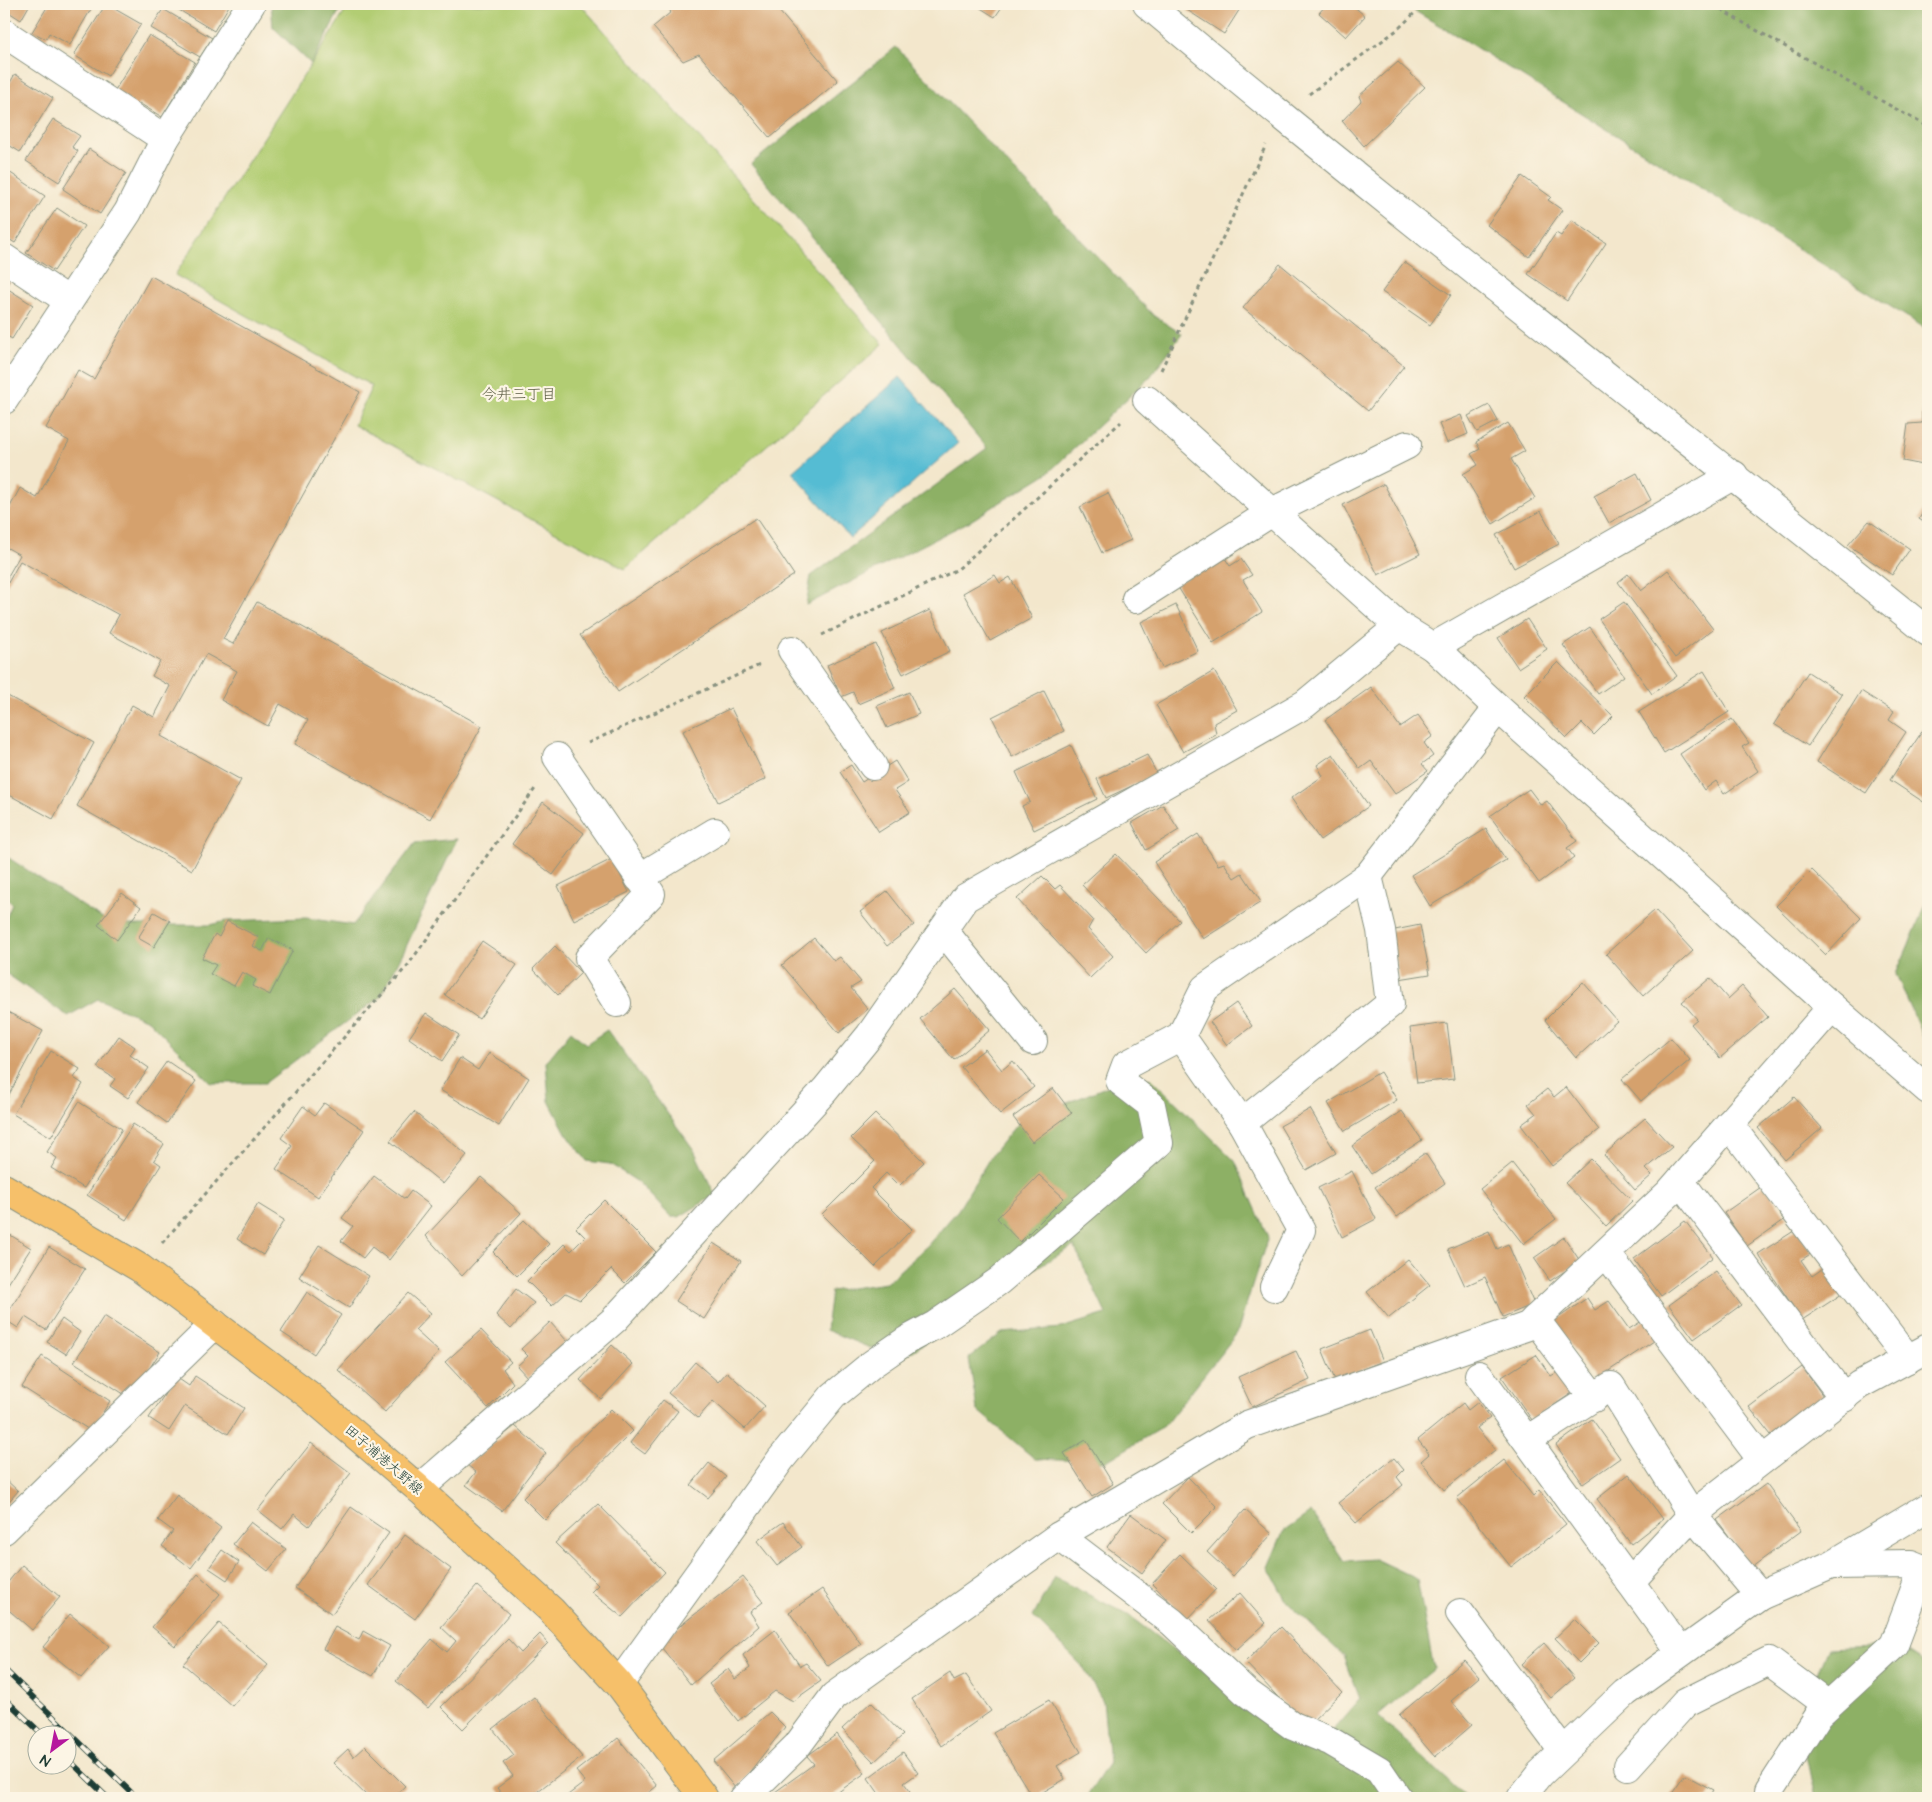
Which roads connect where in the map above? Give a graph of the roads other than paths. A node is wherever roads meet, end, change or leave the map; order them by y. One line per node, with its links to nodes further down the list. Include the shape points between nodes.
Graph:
1 (251, 4): 4 (street)
2 (1147, 4): 10 (street, via 1280,115)
3 (4, 34): 4 (street)
4 (165, 139): 6 (street, via 128,212)
5 (4, 258): 6 (street)
6 (69, 301): 7 (street)
7 (4, 400)
8 (1147, 400): 11 (street)
9 (1407, 445): 11 (street)
10 (1734, 475): 14 (street); 15 (street)
11 (1272, 512): 12 (street); 13 (street)
12 (1136, 599)
13 (1399, 626): 15 (street); 23 (street, via 1305,704 965,898)
14 (1928, 632)
15 (1433, 647): 17 (street)
16 (792, 650): 19 (street)
17 (1498, 708): 21 (street); 25 (street)
18 (557, 757): 22 (street)
19 (873, 766)
20 (715, 832): 22 (street)
21 (1368, 876): 26 (street, via 1205,988); 29 (street, via 1381,930 1390,1004)
22 (639, 878): 24 (street, via 651,894 589,958)
23 (944, 930): 27 (street); 43 (street, via 870,1035 825,1090 614,1320)
24 (617, 1003)
25 (1832, 1007): 28 (street); 30 (street)
26 (1181, 1036): 29 (street); 54 (street, via 1126,1065 1120,1081 1151,1105 1159,1143 999,1281 872,1364 833,1396 781,1458)
27 (1033, 1041)
28 (1928, 1090)
29 (1242, 1124): 34 (street, via 1301,1230)
30 (1729, 1124): 31 (street); 37 (street)
31 (1680, 1181): 33 (street); 40 (street)
32 (4, 1188): 36 (main road, 田子浦港大野線, via 140,1268)
33 (1606, 1253): 35 (street); 42 (street)
34 (1274, 1287)
35 (1535, 1319): 39 (street); 47 (street, via 1528,1326 1248,1425)
36 (215, 1324): 43 (main road, 田子浦港大野線, via 309,1395); 46 (street)
37 (1918, 1354): 40 (street, via 1859,1385)
38 (1479, 1375): 41 (street)
39 (1594, 1398): 41 (street); 45 (street, via 1611,1386)
40 (1844, 1398): 42 (street)
41 (1527, 1440): 50 (street)
42 (1762, 1460): 45 (street)
43 (419, 1490): 54 (main road, 田子浦港大野線, via 551,1610)
44 (1928, 1507): 48 (street)
45 (1692, 1514): 50 (street); 51 (street)
46 (4, 1530)
47 (1059, 1536): 60 (street, via 834,1696 797,1746); 61 (street, via 1172,1622 1246,1692 1293,1726 1330,1741 1379,1770)
48 (1830, 1565): 49 (street, via 1911,1564); 51 (street)
49 (1925, 1569): 55 (street, via 1894,1645)
50 (1630, 1582): 53 (street)
51 (1760, 1596): 53 (street)
52 (1460, 1613): 56 (street)
53 (1681, 1652): 56 (street, via 1625,1693)
54 (619, 1684): 59 (main road, 田子浦港大野線)
55 (1828, 1705): 57 (street, via 1769,1661 1685,1703); 58 (street)
56 (1564, 1751): 62 (street)
57 (1628, 1766)
58 (1769, 1790)
59 (704, 1798)
60 (744, 1798)
61 (1398, 1798)
62 (1521, 1798)

